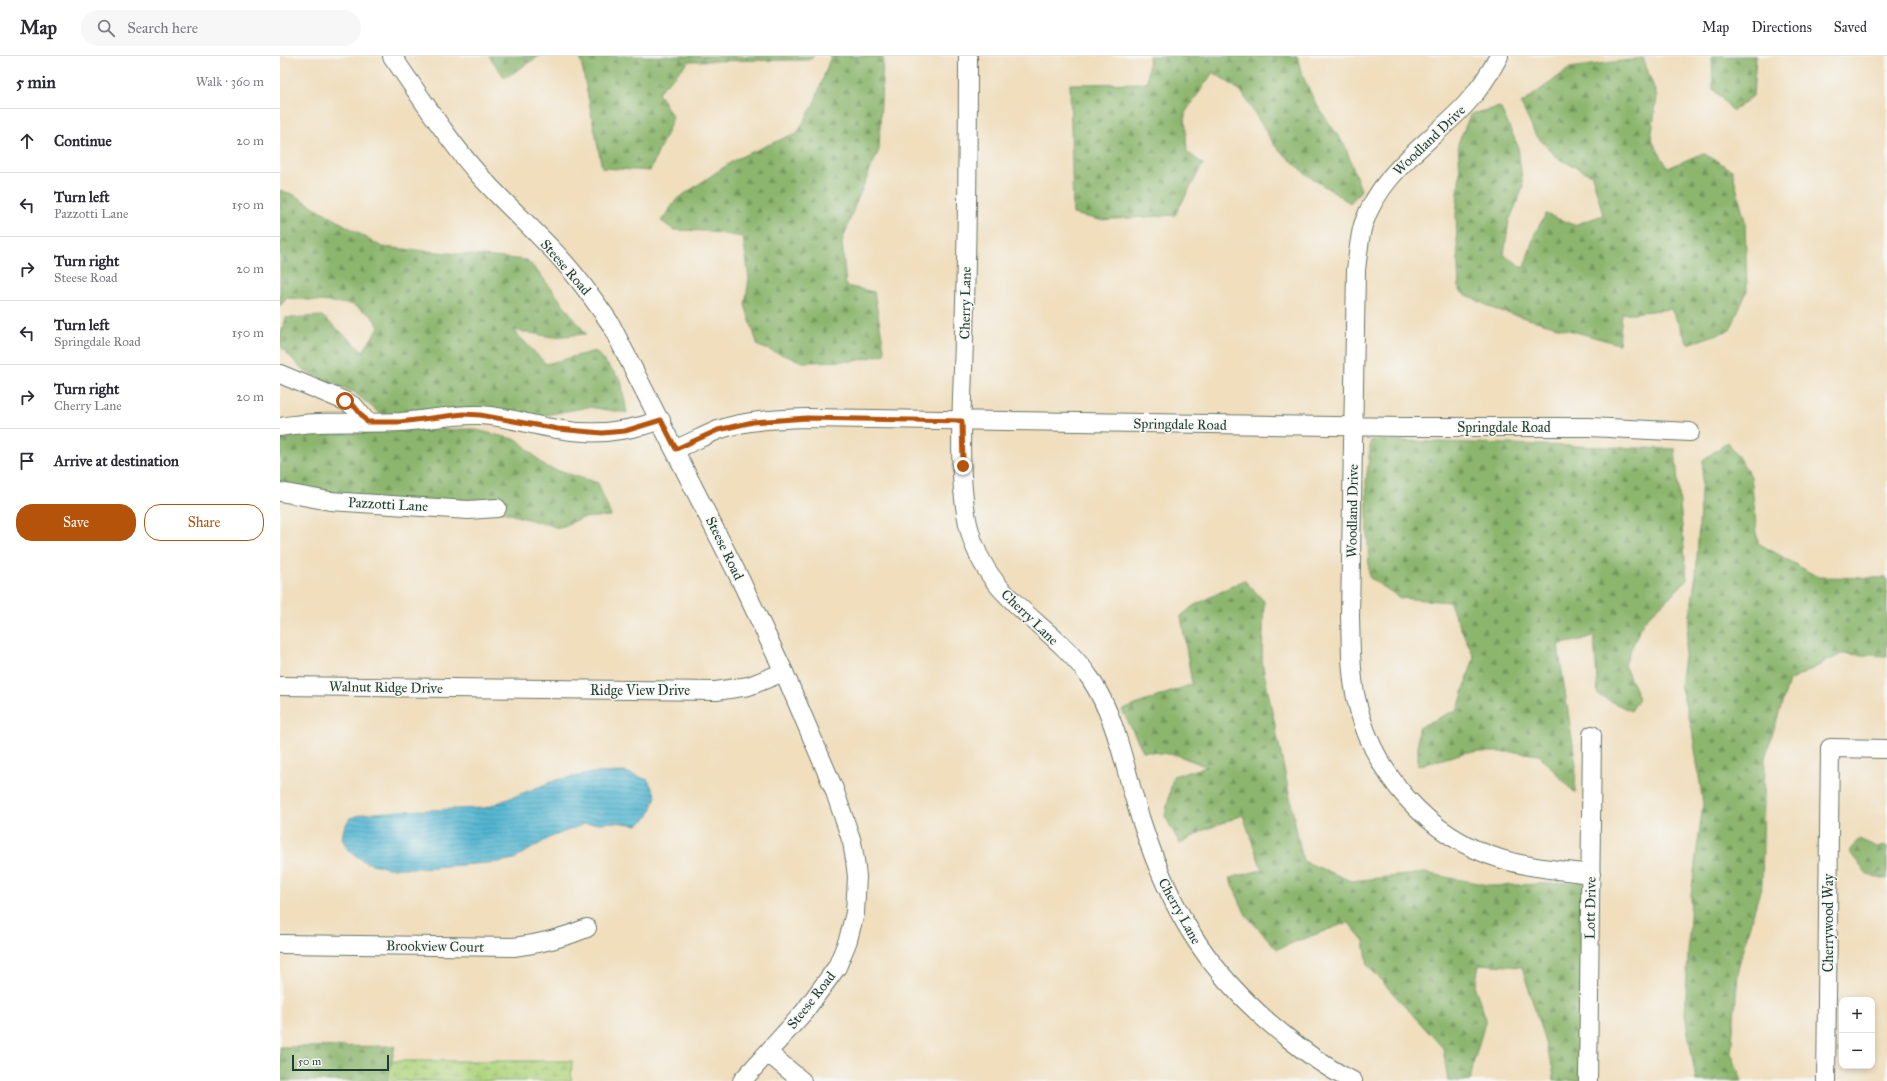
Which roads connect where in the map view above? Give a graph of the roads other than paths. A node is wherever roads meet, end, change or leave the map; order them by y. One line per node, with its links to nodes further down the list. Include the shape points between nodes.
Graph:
1 (392, 56): 5 (street, Steese Road, via 478,173 563,260 590,294 620,340)
2 (968, 56): 6 (street, Cherry Lane)
3 (1499, 56): 8 (street, Woodland Drive, via 1483,83 1466,104 1414,151 1387,180 1363,225 1356,270)
4 (280, 374): 7 (street, via 345,401 355,407)
5 (661, 420): 7 (street, via 625,431 602,433 463,414 400,422); 11 (street, Steese Road)
6 (962, 421): 8 (street, Springdale Road); 11 (street, Springdale Road, via 807,418 753,422 718,430); 23 (street, Cherry Lane, via 966,510 969,528 979,554 988,572 1017,607 1089,676 1115,729 1154,862 1179,914 1208,958 1246,1002 1265,1020)
7 (367, 422): 9 (street, via 320,422)
8 (1353, 425): 10 (street, Springdale Road, via 1590,427); 19 (street, Woodland Drive, via 1350,617 1352,670 1359,714 1378,759 1410,802 1448,834 1466,845 1514,862)
9 (280, 427)
10 (1690, 432)
11 (676, 449): 14 (street, Steese Road)
12 (280, 492): 13 (street, Pazzotti Lane, via 330,501 468,510)
13 (497, 508)
14 (784, 672): 16 (street, Ridge View Drive, via 748,686 716,691); 22 (street, Steese Road, via 844,815 855,860 857,895 848,940 837,967 820,992)
15 (280, 686): 16 (street, Walnut Ridge Drive)
16 (492, 688)
17 (1592, 735): 19 (street, Lott Drive)
18 (1887, 749): 27 (street, Cherrywood Way, via 1830,748)
19 (1591, 874): 26 (street, Lott Drive)
20 (587, 928): 21 (street, Brookview Court, via 534,945 514,947)
21 (280, 944)
22 (768, 1053): 24 (street, Steese Road); 25 (street)
23 (1343, 1079)
24 (742, 1081)
25 (802, 1081)
26 (1588, 1081)
27 (1826, 1081)

